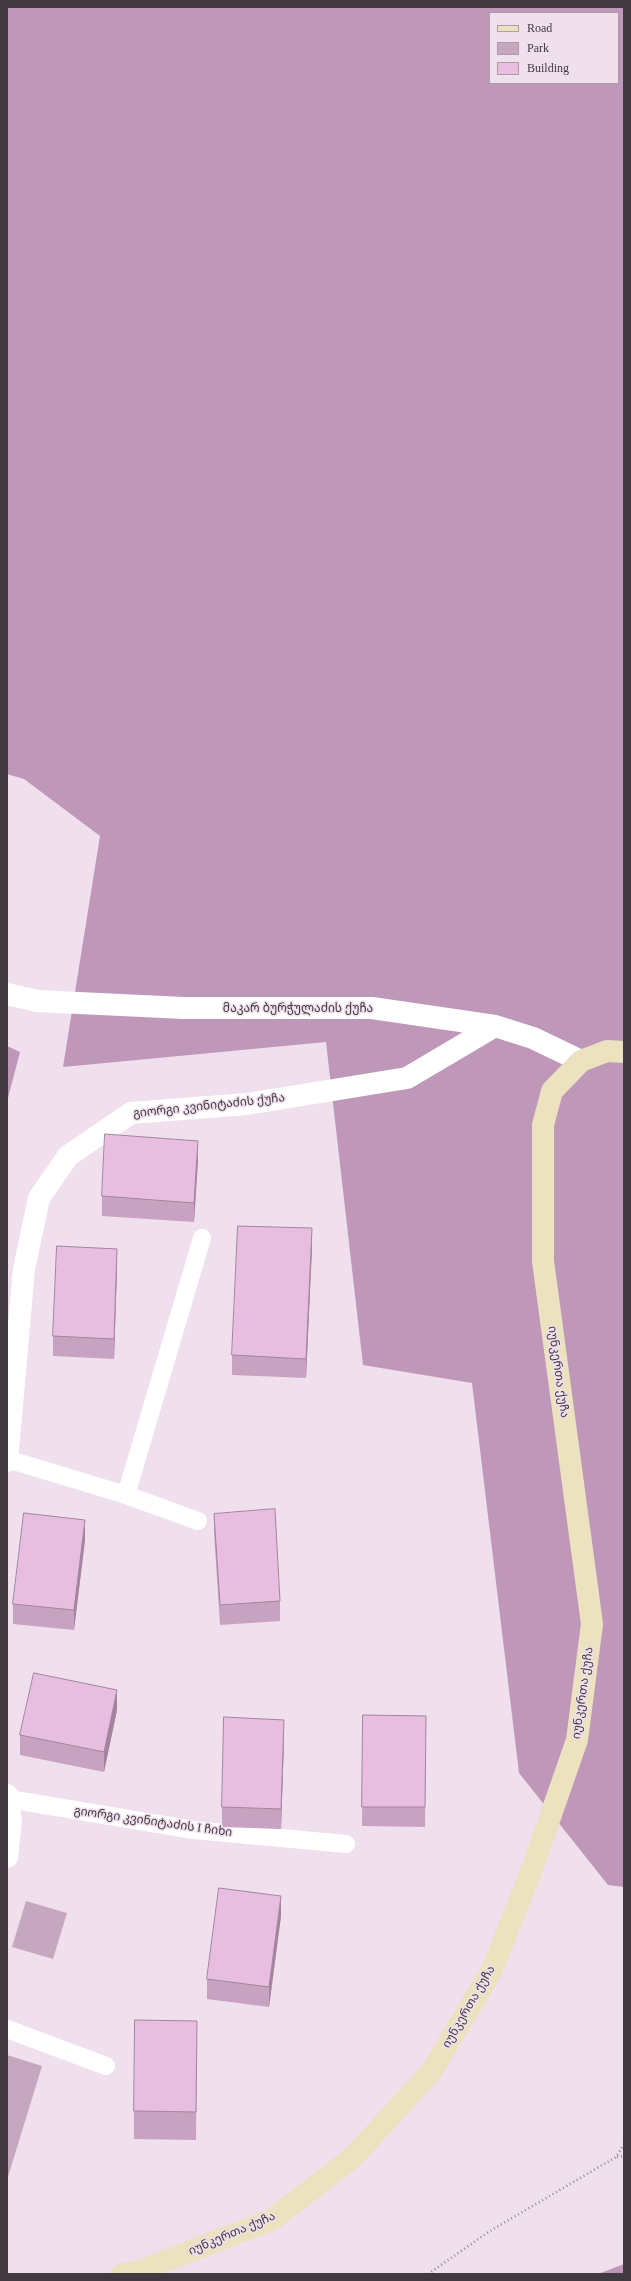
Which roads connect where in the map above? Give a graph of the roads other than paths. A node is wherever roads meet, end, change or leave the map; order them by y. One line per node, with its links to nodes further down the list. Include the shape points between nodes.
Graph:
1 (7, 994): 2 (street, მაკარ ბურჭულაძის ქუჩა, via 37,1001 184,1008 372,1008)
2 (495, 1026): 4 (street, მაკარ ბურჭულაძის ქუჩა, via 533,1038); 6 (street, გიორგი კვინიტაძის ქუჩა, via 407,1078 247,1104 132,1113 68,1156 39,1198 28,1253)
3 (624, 1052): 4 (main road, იუნკერთა ქუჩა, via 607,1051)
4 (581, 1061): 14 (main road, იუნკერთა ქუჩა, via 552,1091 543,1125 543,1261 592,1624 577,1740 532,1869 492,1970 431,2072 352,2158 273,2220 140,2271)
5 (202, 1238): 7 (lane)
6 (7, 1460): 7 (lane)
7 (126, 1495): 8 (lane)
8 (198, 1521)
9 (8, 1797): 10 (lane, გიორგი კვინიტაძის I ჩიხი, via 194,1830); 11 (street, via 11,1820)
10 (346, 1844)
11 (7, 1856)
12 (7, 2029): 13 (lane)
13 (106, 2066)
14 (122, 2274)

